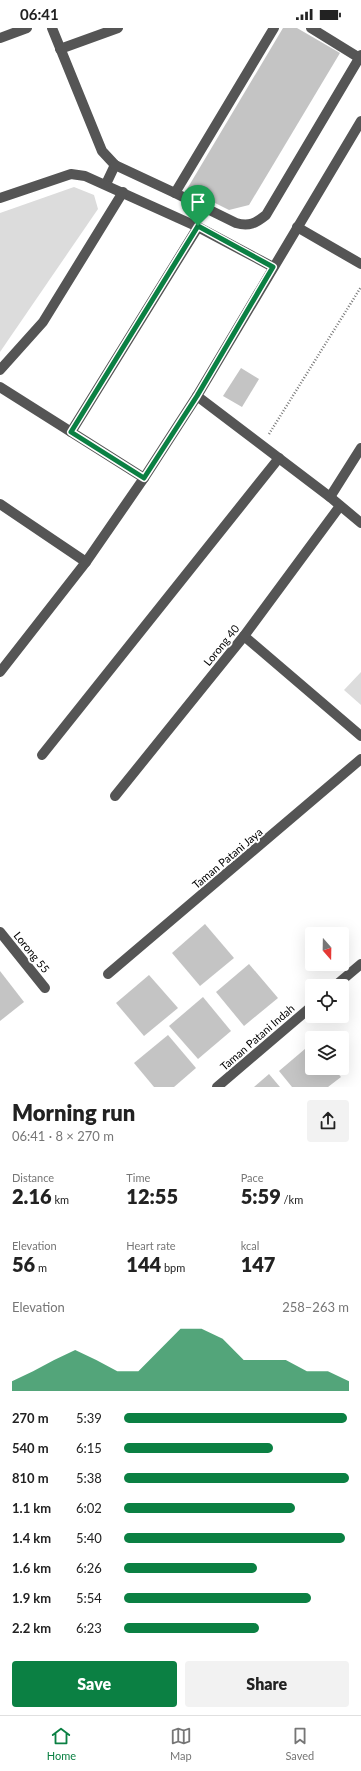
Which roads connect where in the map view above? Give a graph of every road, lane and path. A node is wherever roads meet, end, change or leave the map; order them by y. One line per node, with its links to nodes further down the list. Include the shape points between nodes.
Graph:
1 (27, 28): 6 (street)
2 (52, 28): 7 (street)
3 (118, 28): 7 (street)
4 (274, 28): 13 (street)
5 (311, 28): 8 (street)
6 (0, 38)
7 (60, 49): 10 (street, via 102,151)
8 (360, 58): 13 (street, via 266,215 245,226 240,225)
9 (361, 121): 16 (street)
10 (115, 165): 11 (street); 13 (street)
11 (106, 184): 12 (street); 14 (street, via 71,174)
12 (123, 192): 15 (street); 20 (street, via 43,322)
13 (175, 192)
14 (0, 198)
15 (198, 226): 18 (street); 23 (street)
16 (297, 227): 17 (street); 18 (street)
17 (361, 264)
18 (273, 267): 22 (street)
19 (361, 287): 24 (path)
20 (0, 370)
21 (0, 387): 23 (street)
22 (197, 396): 24 (street); 27 (street)
23 (71, 432): 27 (street)
24 (262, 446): 26 (street)
25 (361, 448): 28 (street)
26 (279, 458): 28 (street); 36 (street)
27 (144, 478): 32 (street)
28 (330, 497): 30 (street)
29 (0, 504): 32 (street)
30 (340, 506): 31 (street); 33 (street, Lorong 40)
31 (361, 523)
32 (86, 562): 34 (street)
33 (244, 636): 35 (street); 38 (street, Lorong 40)
34 (0, 672)
35 (361, 736)
36 (42, 756)
37 (361, 759): 41 (street, Taman Patani Jaya)
38 (115, 796)
39 (0, 932): 43 (street, Lorong 55)
40 (361, 964): 42 (street)
41 (108, 974)
42 (343, 979)
43 (45, 988)
44 (305, 1012): 45 (street, Taman Patani Indah)
45 (217, 1087)

